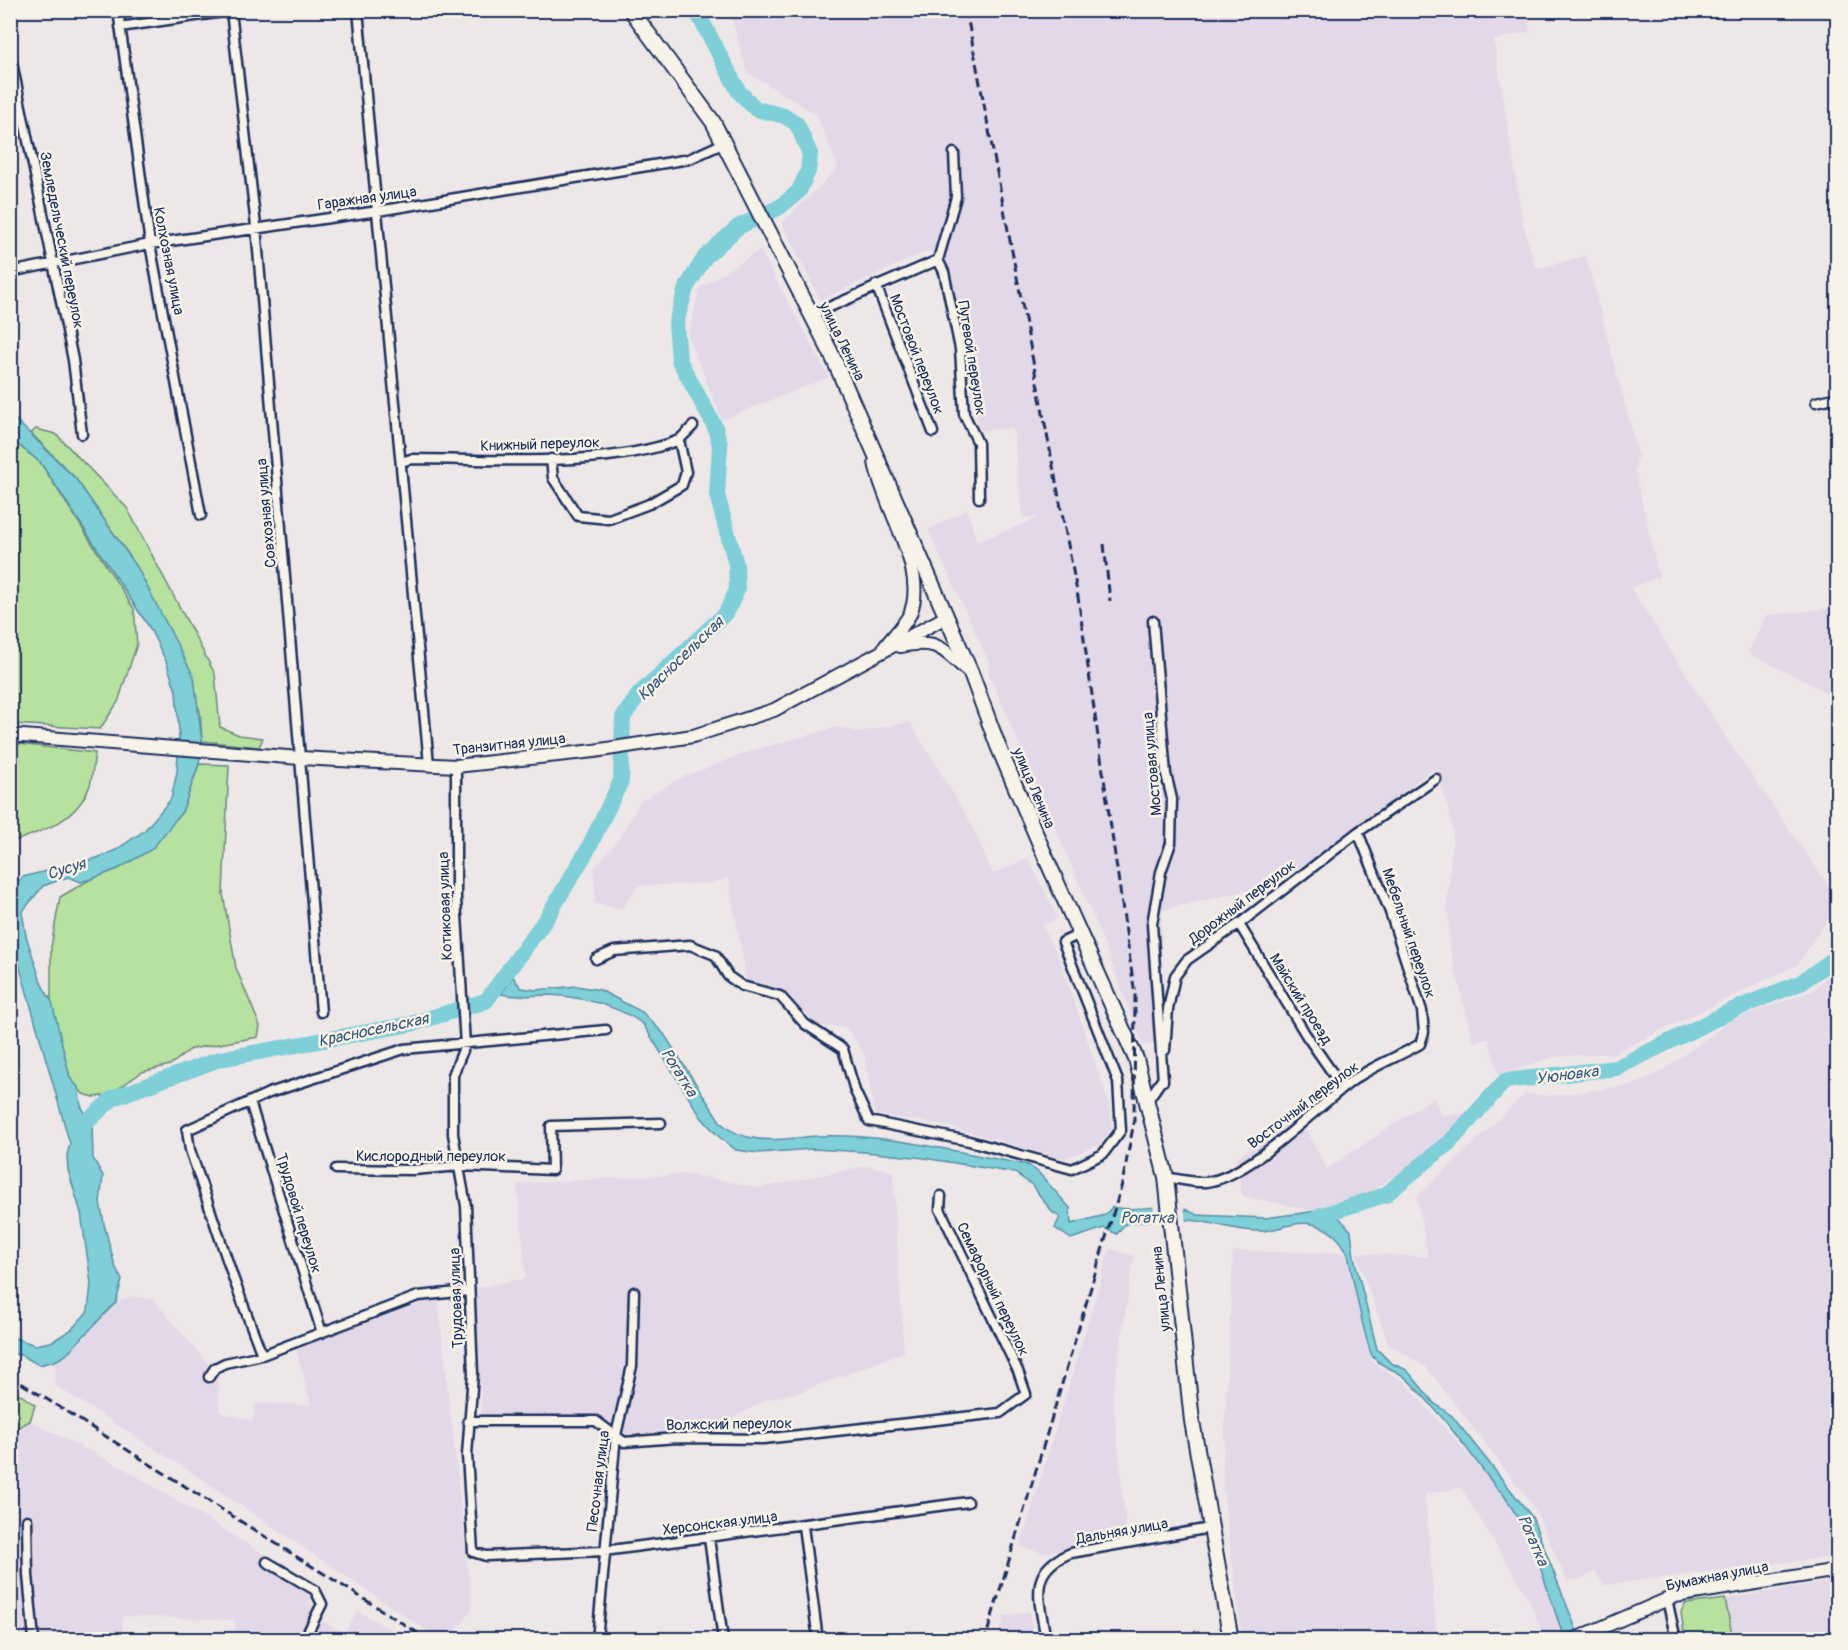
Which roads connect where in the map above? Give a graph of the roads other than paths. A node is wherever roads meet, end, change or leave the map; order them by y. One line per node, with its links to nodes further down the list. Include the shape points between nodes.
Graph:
1 (118, 10): 5 (street, Колхозная улица)
2 (358, 10): 9 (street)
3 (631, 10): 7 (main road, улица Ленина, via 698,99)
4 (234, 11): 5 (street); 10 (street, Совхозная улица)
5 (120, 27): 11 (street, Колхозная улица)
6 (10, 53): 13 (street, Земледельческий переулок)
7 (724, 143): 9 (street, Гаражная улица, via 689,159); 16 (main road, улица Ленина)
8 (954, 153): 12 (street, via 956,197)
9 (378, 211): 10 (street, Гаражная улица); 25 (street)
10 (256, 226): 11 (street, Гаражная улица); 33 (street, Совхозная улица)
11 (150, 244): 13 (street, Гаражная улица); 27 (street, Колхозная улица)
12 (938, 260): 15 (street); 26 (street, Путевой переулок, via 960,349 964,414 978,443)
13 (54, 264): 14 (street, Гаражная улица); 21 (street, Земледельческий переулок, via 77,385)
14 (10, 272)
15 (876, 285): 16 (street); 20 (street, Мостовой переулок)
16 (811, 315): 23 (main road, улица Ленина)
17 (1838, 397): 18 (street)
18 (1816, 402)
19 (693, 426): 22 (street)
20 (933, 432)
21 (82, 434)
22 (679, 440): 24 (street, Книжный переулок, via 624,454); 24 (street, via 686,472 682,485 649,504 609,519 578,516 553,478)
23 (873, 448): 28 (main road, улица Ленина); 30 (main road, via 879,484 913,568 910,614)
24 (550, 459): 25 (street, Книжный переулок)
25 (401, 462): 34 (street)
26 (979, 498)
27 (201, 515)
28 (946, 617): 30 (main road, Транзитная улица); 31 (main road, улица Ленина)
29 (1153, 621): 45 (street, Мостовая улица, via 1166,774 1172,799 1171,843 1161,872 1152,924)
30 (881, 651): 31 (main road, via 924,642 939,645); 35 (main road, Транзитная улица, via 774,710 693,736)
31 (971, 673): 39 (main road, улица Ленина, via 998,746)
32 (10, 735): 33 (main road, Транзитная улица)
33 (300, 758): 34 (main road, Транзитная улица); 41 (street, Совхозная улица)
34 (429, 764): 35 (main road, Транзитная улица)
35 (456, 766): 44 (street, Котиковая улица, via 456,899)
36 (1436, 779): 37 (street, Дорожный переулок)
37 (1358, 832): 38 (street, Дорожный переулок); 43 (street, Мебельный переулок, via 1390,912 1422,1011 1424,1032)
38 (1239, 924): 45 (street, Дорожный переулок, via 1187,960 1175,976 1168,1009); 46 (street, Майский проезд)
39 (1080, 934): 40 (street, via 1063,942 1118,1081 1121,1131 1103,1154 1072,1169 969,1141 869,1121 855,1091 843,1048 805,1024 780,996 742,986 728,976 715,955 690,945 671,945 614,951); 47 (main road, улица Ленина, via 1121,1022)
40 (596, 959)
41 (321, 1012)
42 (606, 1030): 44 (street)
43 (1420, 1044): 46 (street, Восточный переулок)
44 (465, 1045): 48 (street, via 404,1049); 50 (street, Трудовая улица, via 453,1075 453,1134)
45 (1163, 1081): 47 (street)
46 (1343, 1088): 52 (street, Восточный переулок, via 1278,1143 1227,1176 1206,1182)
47 (1148, 1100): 52 (main road, улица Ленина)
48 (250, 1102): 56 (street, Трудовой переулок); 57 (street, via 187,1130 190,1150)
49 (661, 1123): 50 (street, Кислородный переулок, via 551,1126 552,1170)
50 (460, 1166): 51 (street, Кислородный переулок); 54 (street, Трудовая улица, via 466,1206)
51 (336, 1170)
52 (1166, 1184): 65 (main road, улица Ленина, via 1192,1421)
53 (941, 1196): 59 (street, Семафорный переулок, via 940,1209)
54 (468, 1291): 56 (street, via 418,1296); 60 (street, Трудовая улица, via 473,1374)
55 (634, 1292): 61 (street, Песочная улица, via 632,1366)
56 (322, 1333): 57 (street)
57 (262, 1355): 58 (street, via 225,1363 215,1368)
58 (210, 1377)
59 (1026, 1394): 61 (street, Волжский переулок, via 1000,1413 851,1431 763,1439 624,1442)
60 (468, 1421): 61 (street, Волжский переулок, via 596,1421); 68 (street, Трудовая улица, via 466,1455)
61 (616, 1435): 67 (street, Песочная улица)
62 (968, 1502): 64 (street, Херсонская улица)
63 (27, 1520): 73 (street)
64 (803, 1526): 66 (street, Херсонская улица); 77 (street)
65 (1210, 1528): 78 (street, Дальняя улица, via 1054,1559 1044,1571 1039,1594); 79 (main road, улица Ленина)
66 (709, 1538): 67 (street, Херсонская улица); 76 (street)
67 (603, 1551): 68 (street, Херсонская улица, via 486,1556); 75 (street, Песочная улица)
68 (473, 1552)
69 (267, 1562): 74 (street, via 315,1590 322,1604)
70 (1838, 1570): 71 (main road, Бумажная улица)
71 (1667, 1599): 72 (street); 80 (main road, Бумажная улица)
72 (1676, 1638)
73 (34, 1640)
74 (304, 1640)
75 (597, 1640)
76 (723, 1640)
77 (818, 1640)
78 (1046, 1640)
79 (1231, 1640)
80 (1573, 1640)

